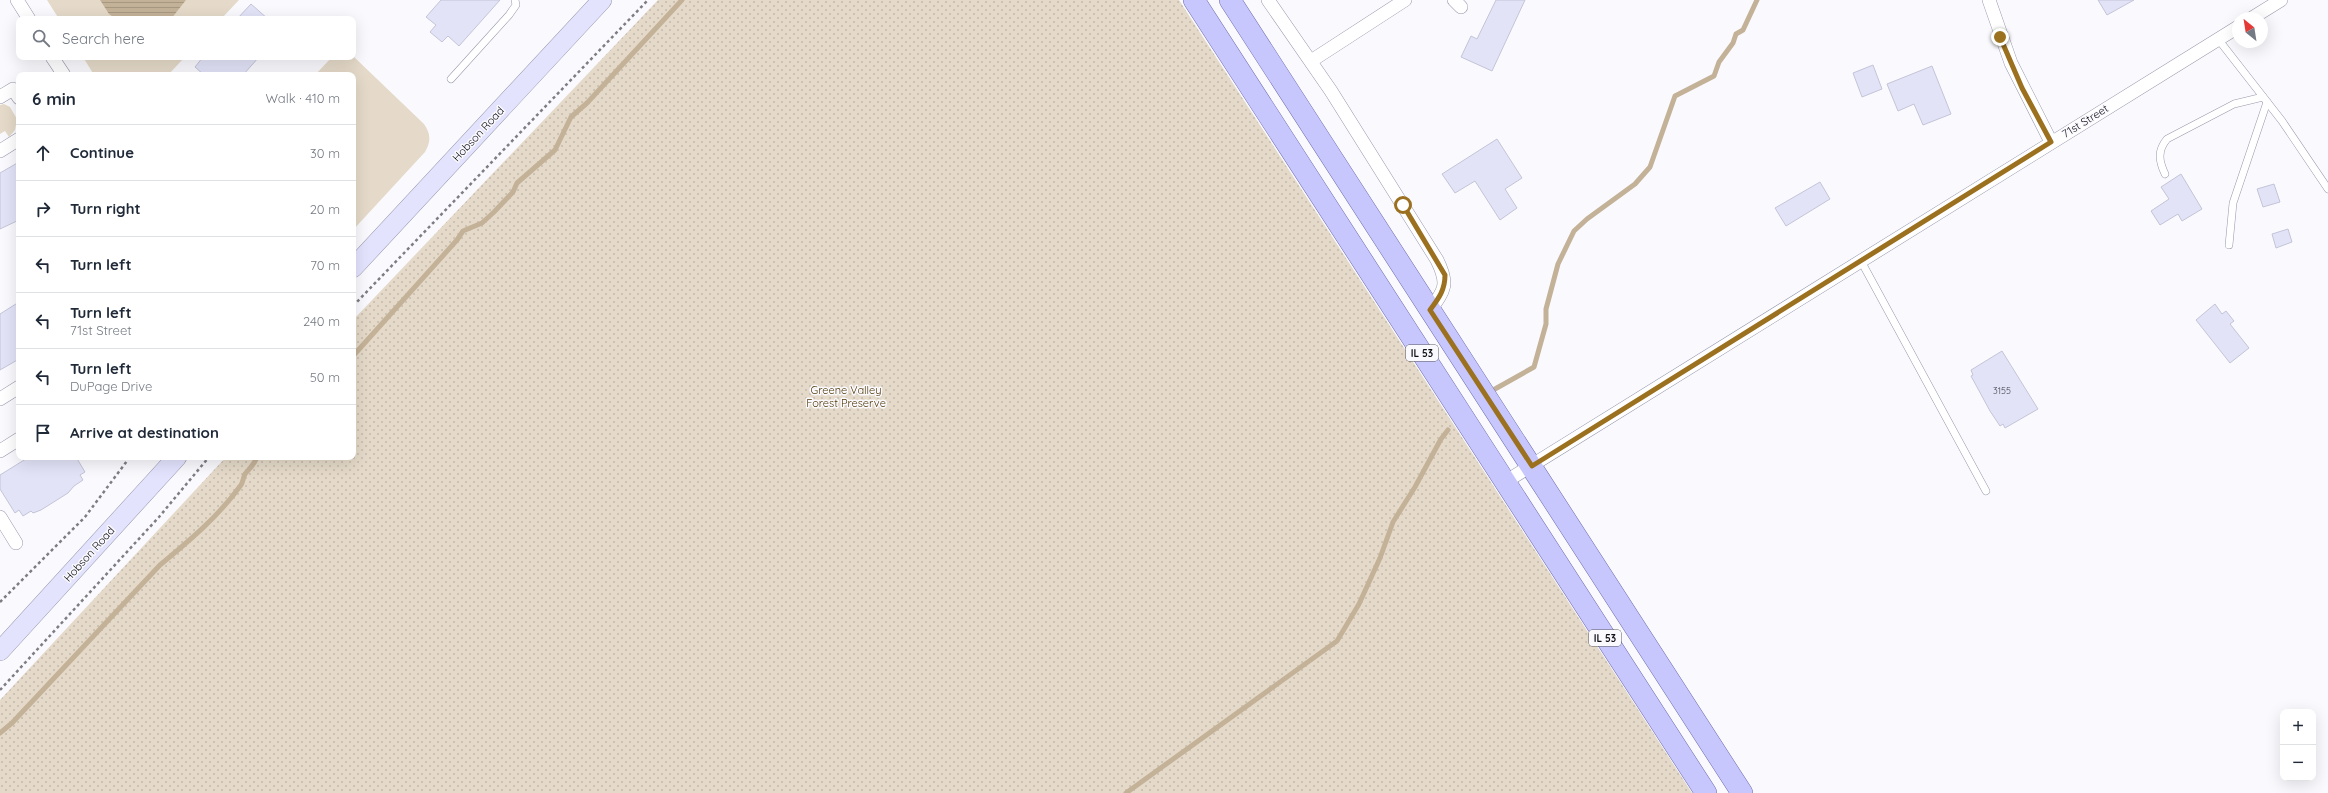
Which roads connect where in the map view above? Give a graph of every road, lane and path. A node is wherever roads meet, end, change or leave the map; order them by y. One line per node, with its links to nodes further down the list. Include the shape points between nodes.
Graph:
1 (17, 0): 12 (street)
2 (515, 0): 18 (lane, via 516,4 509,16)
3 (602, 0): 29 (main road, Hobson Road)
4 (648, 0): 30 (path)
5 (1194, 0): 40 (main road, IL 53)
6 (1230, 0): 31 (main road, IL 53)
7 (1268, 0): 16 (street)
8 (1405, 0): 16 (street)
9 (1989, 0): 23 (street, via 2011,63)
10 (2282, 0): 11 (street)
11 (2262, 12)
12 (27, 16)
13 (2232, 31): 14 (street, 71st Street)
14 (2218, 39): 21 (lane); 23 (street, 71st Street)
15 (54, 60): 17 (street)
16 (1311, 61): 31 (street, via 1378,164 1445,275 1441,295)
17 (62, 72)
18 (451, 79)
19 (16, 94): 20 (street, via 13,89)
20 (0, 97)
21 (2265, 99): 25 (lane, via 2234,104 2167,139 2162,145 2158,161); 26 (lane); 27 (lane, via 2233,203)
22 (16, 141): 24 (street)
23 (2051, 142): 28 (street, 71st Street)
24 (0, 151)
25 (2165, 174)
26 (2328, 189)
27 (2229, 245)
28 (1861, 261): 39 (street, 71st Street); 41 (lane)
29 (356, 265)
30 (356, 303)
31 (1430, 310): 39 (main road, IL 53)
32 (16, 389): 33 (street)
33 (0, 399)
34 (16, 441): 35 (street)
35 (0, 451)
36 (128, 460): 44 (path, via 85,517)
37 (174, 460): 45 (main road, Hobson Road)
38 (206, 460): 46 (path, via 159,517)
39 (1532, 466): 40 (street, 71st Street); 48 (main road, IL 53)
40 (1505, 482): 47 (main road, IL 53)
41 (1986, 491)
42 (0, 517): 43 (street)
43 (16, 543)
44 (0, 602)
45 (0, 651)
46 (0, 690)
47 (1706, 793)
48 (1742, 793)

